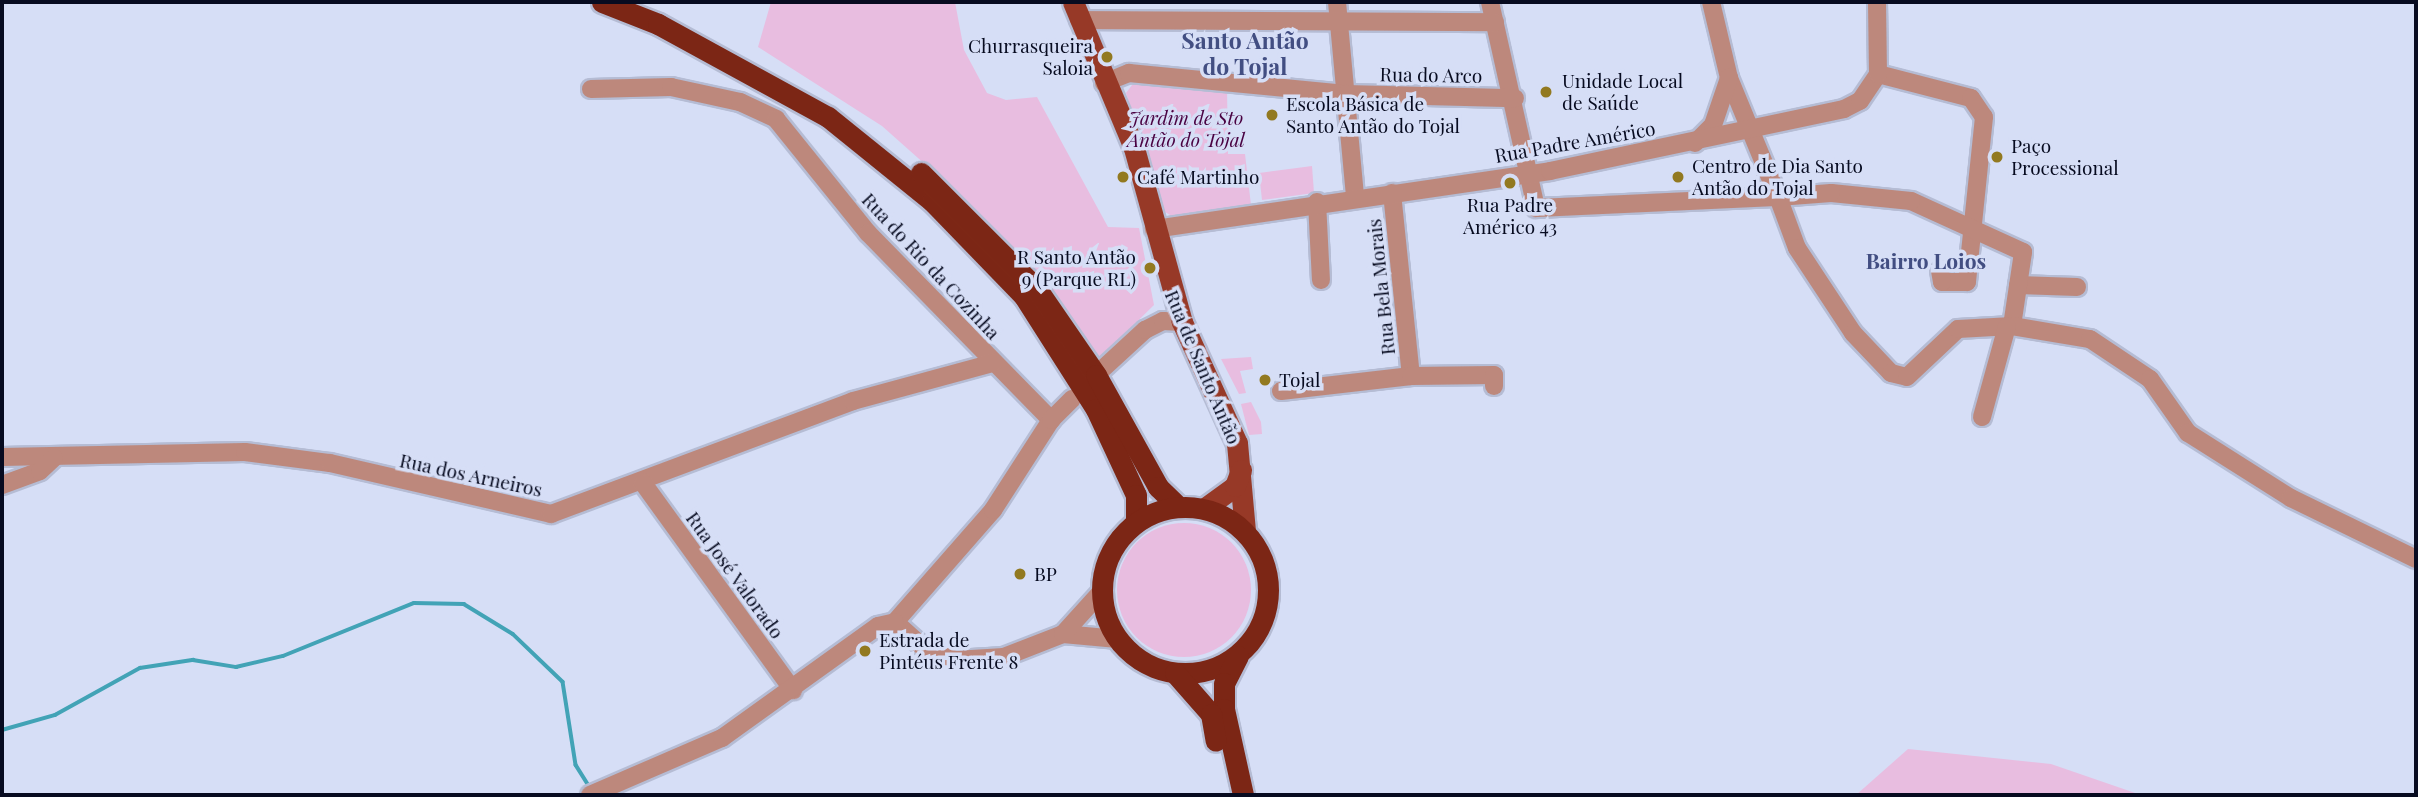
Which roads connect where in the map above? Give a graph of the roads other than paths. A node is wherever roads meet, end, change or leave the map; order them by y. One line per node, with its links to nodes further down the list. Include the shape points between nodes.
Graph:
1 (601, 2): 48 (highway, via 658,23 828,117 932,201 1024,296 1096,409 1136,495)
2 (639, 2): 34 (highway, via 838,106 944,192 1037,289)
3 (1337, 2): 9 (street)
4 (1490, 2): 10 (street)
5 (1711, 2): 12 (street)
6 (1877, 2): 11 (street)
7 (1186, 10): 8 (street); 9 (street)
8 (1076, 11): 13 (main road, Rua de Santo Antão)
9 (1338, 21): 10 (street); 15 (street)
10 (1495, 22): 16 (street)
11 (1878, 74): 18 (street, Rua Padre Américo, via 1860,101 1844,109); 25 (street, via 1971,98 1984,117)
12 (1728, 78): 17 (street); 18 (street)
13 (1104, 83): 15 (street, Rua do Arco, via 1129,73); 26 (main road, Rua de Santo Antão, via 1134,148)
14 (591, 89): 33 (street, Rua do Rio da Cozinha, via 682,89 740,102 776,119 868,233)
15 (1346, 94): 16 (street, Rua do Arco); 22 (street)
16 (1515, 98): 20 (street)
17 (1720, 112): 18 (street); 19 (street)
18 (1741, 134): 19 (street, Rua Padre Américo); 23 (street)
19 (1695, 143): 20 (street, Rua Padre Américo)
20 (1531, 173): 21 (street, Rua Padre Américo); 23 (street, via 1535,208 1702,204)
21 (1392, 193): 22 (street, Rua Padre Américo); 35 (street, Rua Bela Morais)
22 (1355, 196): 24 (street, Rua Padre Américo)
23 (1778, 197): 25 (street, via 1831,193 1911,201); 32 (street, via 1797,247 1853,333 1891,373 1907,377 1947,335)
24 (1317, 202): 26 (street, Rua Padre Américo); 28 (street)
25 (1974, 225): 27 (street, via 1967,282 1942,282); 29 (street, via 2023,252)
26 (1154, 229): 31 (main road, Rua de Santo Antão)
27 (1940, 271)
28 (1321, 280)
29 (2018, 285): 30 (street); 32 (street)
30 (2077, 287)
31 (1182, 322): 34 (street, via 1163,321 1145,330); 43 (main road, Rua de Santo Antão)
32 (2010, 326): 39 (street); 50 (street, via 2090,339 2150,379 2188,433 2291,498)
33 (993, 363): 40 (street, Rua do Rio da Cozinha); 44 (street, Rua dos Arneiros, via 853,401)
34 (1096, 375): 46 (highway, via 1158,487)
35 (1411, 376): 36 (street, via 1494,375); 37 (street)
36 (1494, 386)
37 (1281, 391)
38 (1072, 399): 40 (street)
39 (1982, 417)
40 (1051, 419): 52 (street, via 993,510)
41 (2, 457): 42 (street, Rua dos Arneiros)
42 (54, 458): 44 (street, Rua dos Arneiros, via 245,452 330,463 551,514); 45 (street, via 40,471)
43 (1243, 465): 47 (main road, via 1236,486); 49 (main road)
44 (643, 483): 57 (street, Rua José Valorado)
45 (2, 485)
46 (1178, 506): 47 (highway); 48 (highway)
47 (1205, 508): 49 (highway)
48 (1136, 522): 51 (highway, via 1115,542)
49 (1245, 531): 55 (highway, via 1268,583 1256,634)
50 (2416, 559)
51 (1100, 593): 53 (street); 54 (highway)
52 (895, 622): 53 (street, via 923,647 955,660 1004,657); 57 (street, via 878,626)
53 (1063, 635): 54 (street)
54 (1118, 639): 56 (highway, via 1148,666)
55 (1239, 654): 56 (highway, via 1220,666); 60 (highway, via 1224,683 1224,709)
56 (1175, 673): 59 (highway, via 1211,714)
57 (793, 690): 58 (street, via 722,738)
58 (590, 795)
59 (1228, 795)
60 (1243, 795)

